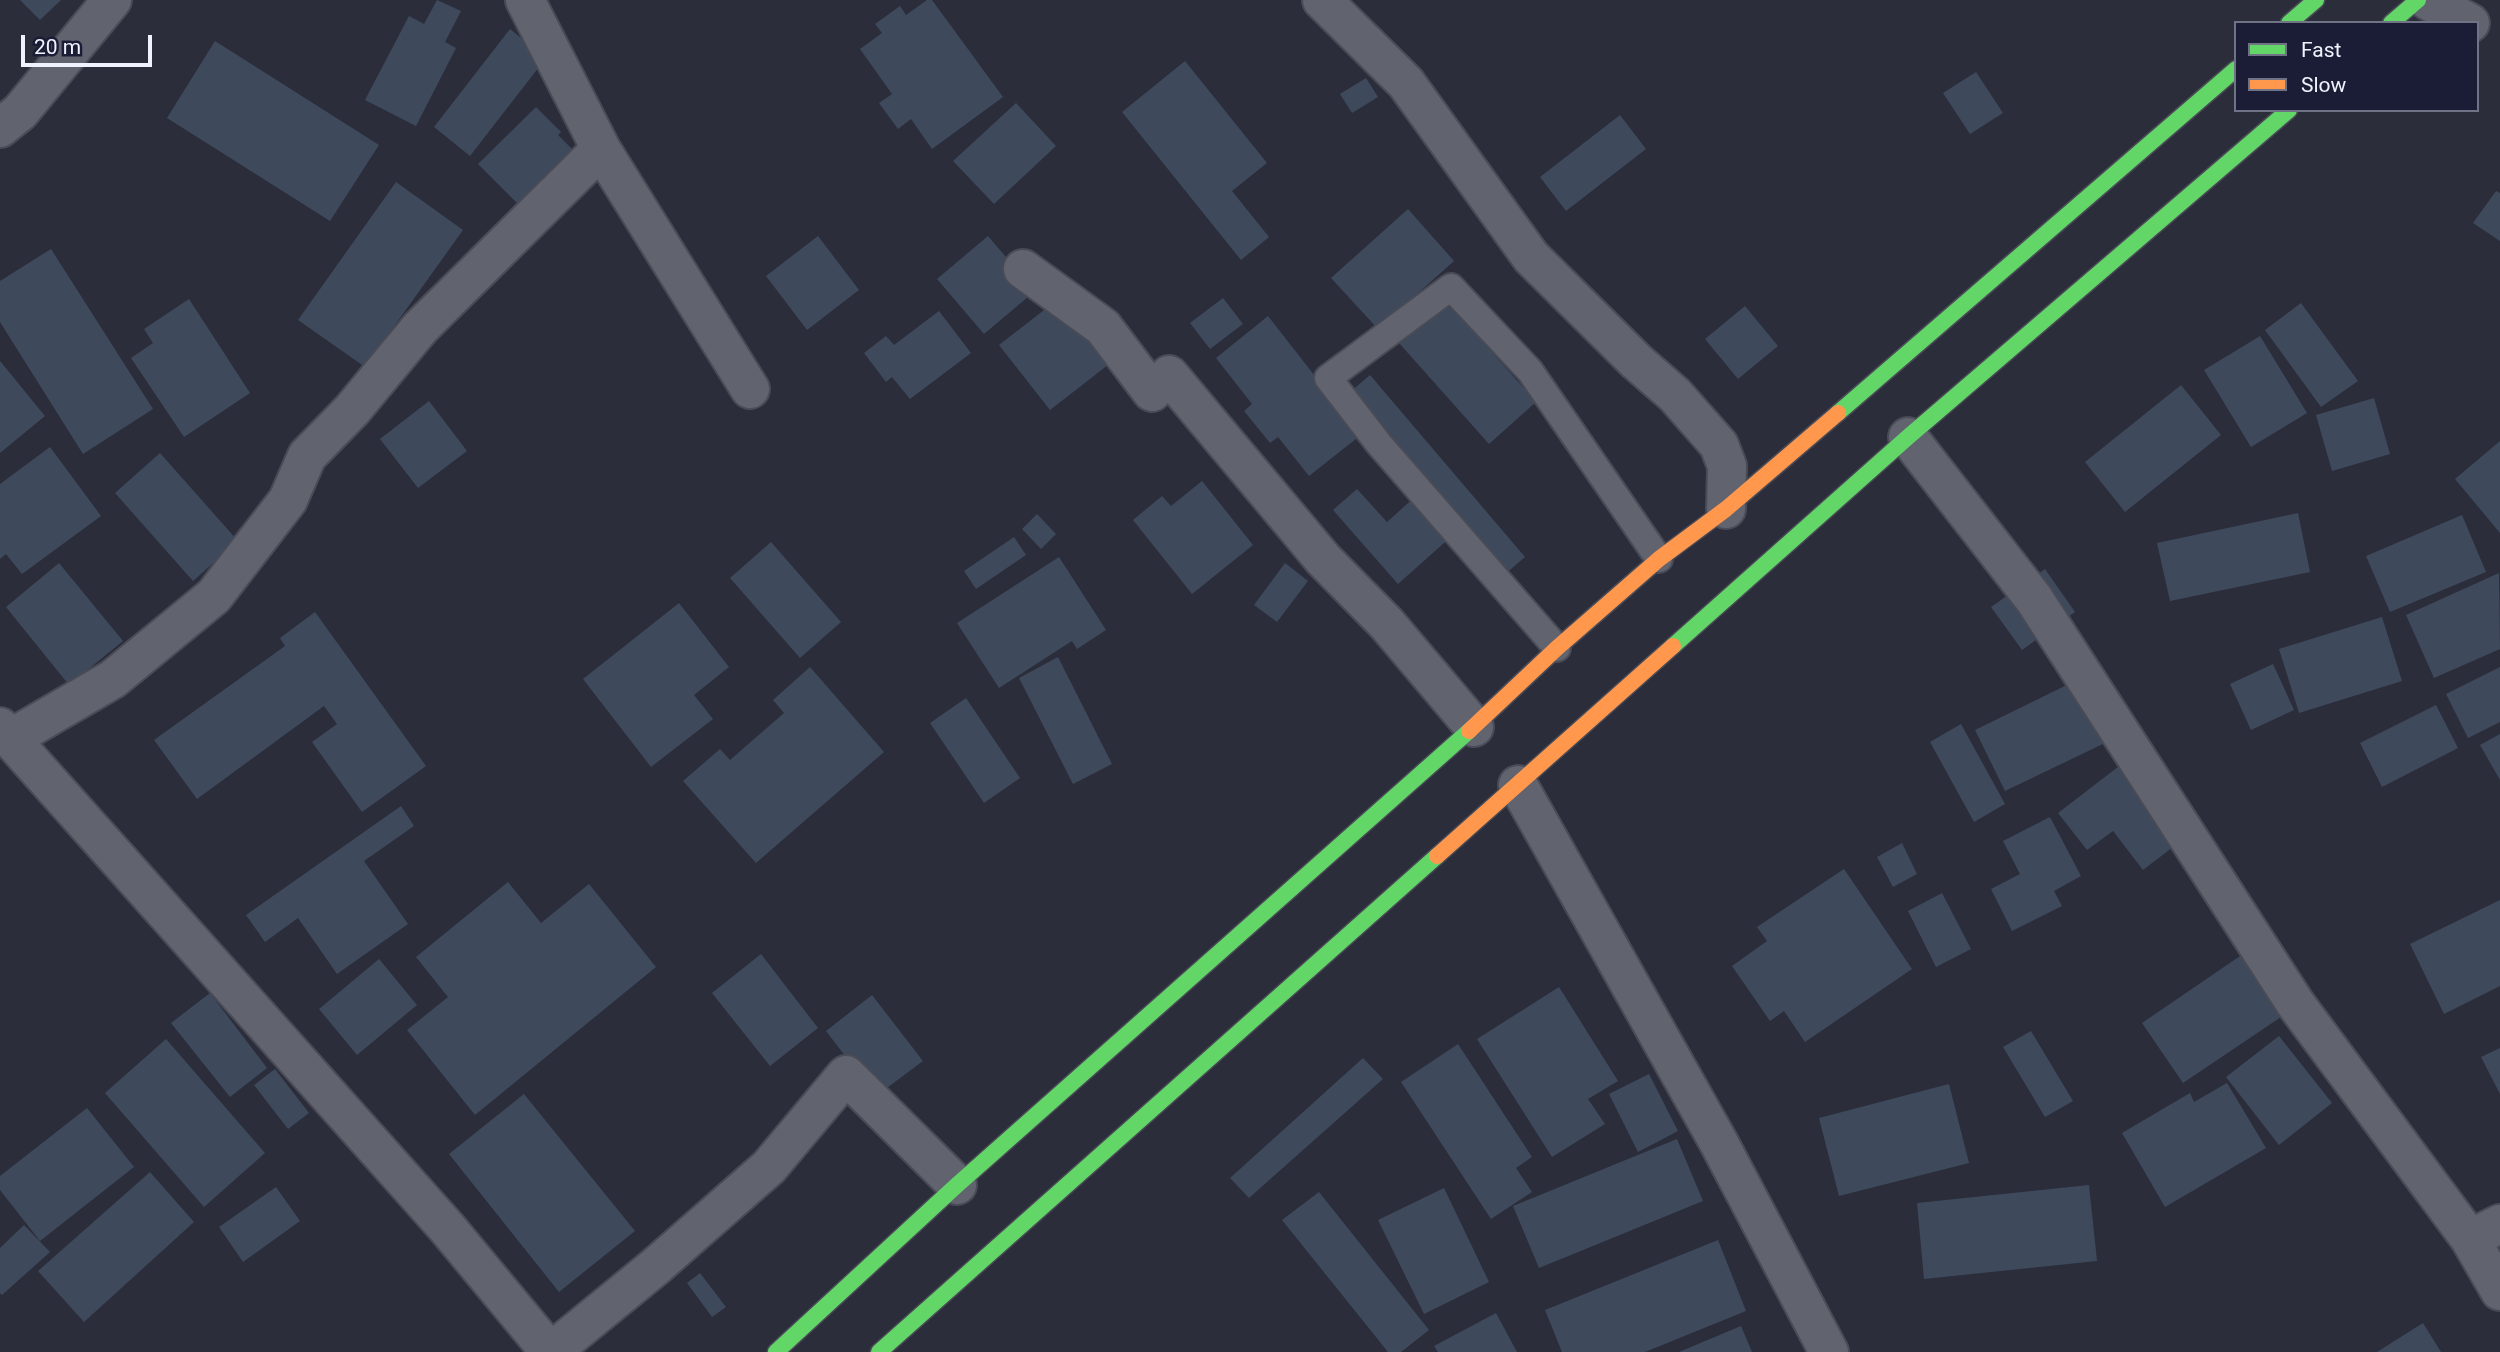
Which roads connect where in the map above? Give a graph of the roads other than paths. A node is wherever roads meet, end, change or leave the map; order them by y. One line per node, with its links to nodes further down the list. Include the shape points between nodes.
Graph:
1 (112, 0): 14 (street, via 20,112)
2 (525, 0): 15 (street)
3 (1322, 0): 19 (street, via 1406,83 1531,257 1675,396 1719,445 1727,466)
4 (2316, 0): 7 (highway)
5 (2417, 0): 8 (highway)
6 (2427, 0): 9 (street)
7 (2291, 21)
8 (2393, 21)
9 (2466, 21)
10 (2479, 28): 11 (street)
11 (2500, 38)
12 (2234, 71): 19 (highway)
13 (2287, 112): 18 (highway)
14 (0, 128)
15 (601, 149): 17 (street); 23 (street, via 420,328 307,456 288,500 214,596 113,679)
16 (1023, 269): 22 (street, via 1103,327 1160,384 1387,624)
17 (750, 389)
18 (1908, 437): 24 (highway); 26 (street, via 2034,599 2295,1003)
19 (1726, 509): 20 (highway)
20 (1659, 559): 21 (highway); 21 (lane, via 1530,371 1451,287 1328,379)
21 (1557, 648): 22 (highway)
22 (1474, 727): 25 (highway)
23 (5, 733): 28 (street)
24 (1518, 785): 30 (highway); 31 (street, via 1720,1143)
25 (957, 1185): 28 (street, via 846,1075 769,1167); 29 (highway)
26 (2485, 1231): 27 (street)
27 (2500, 1291)
28 (551, 1352)
29 (776, 1352)
30 (878, 1352)
31 (1829, 1352)

